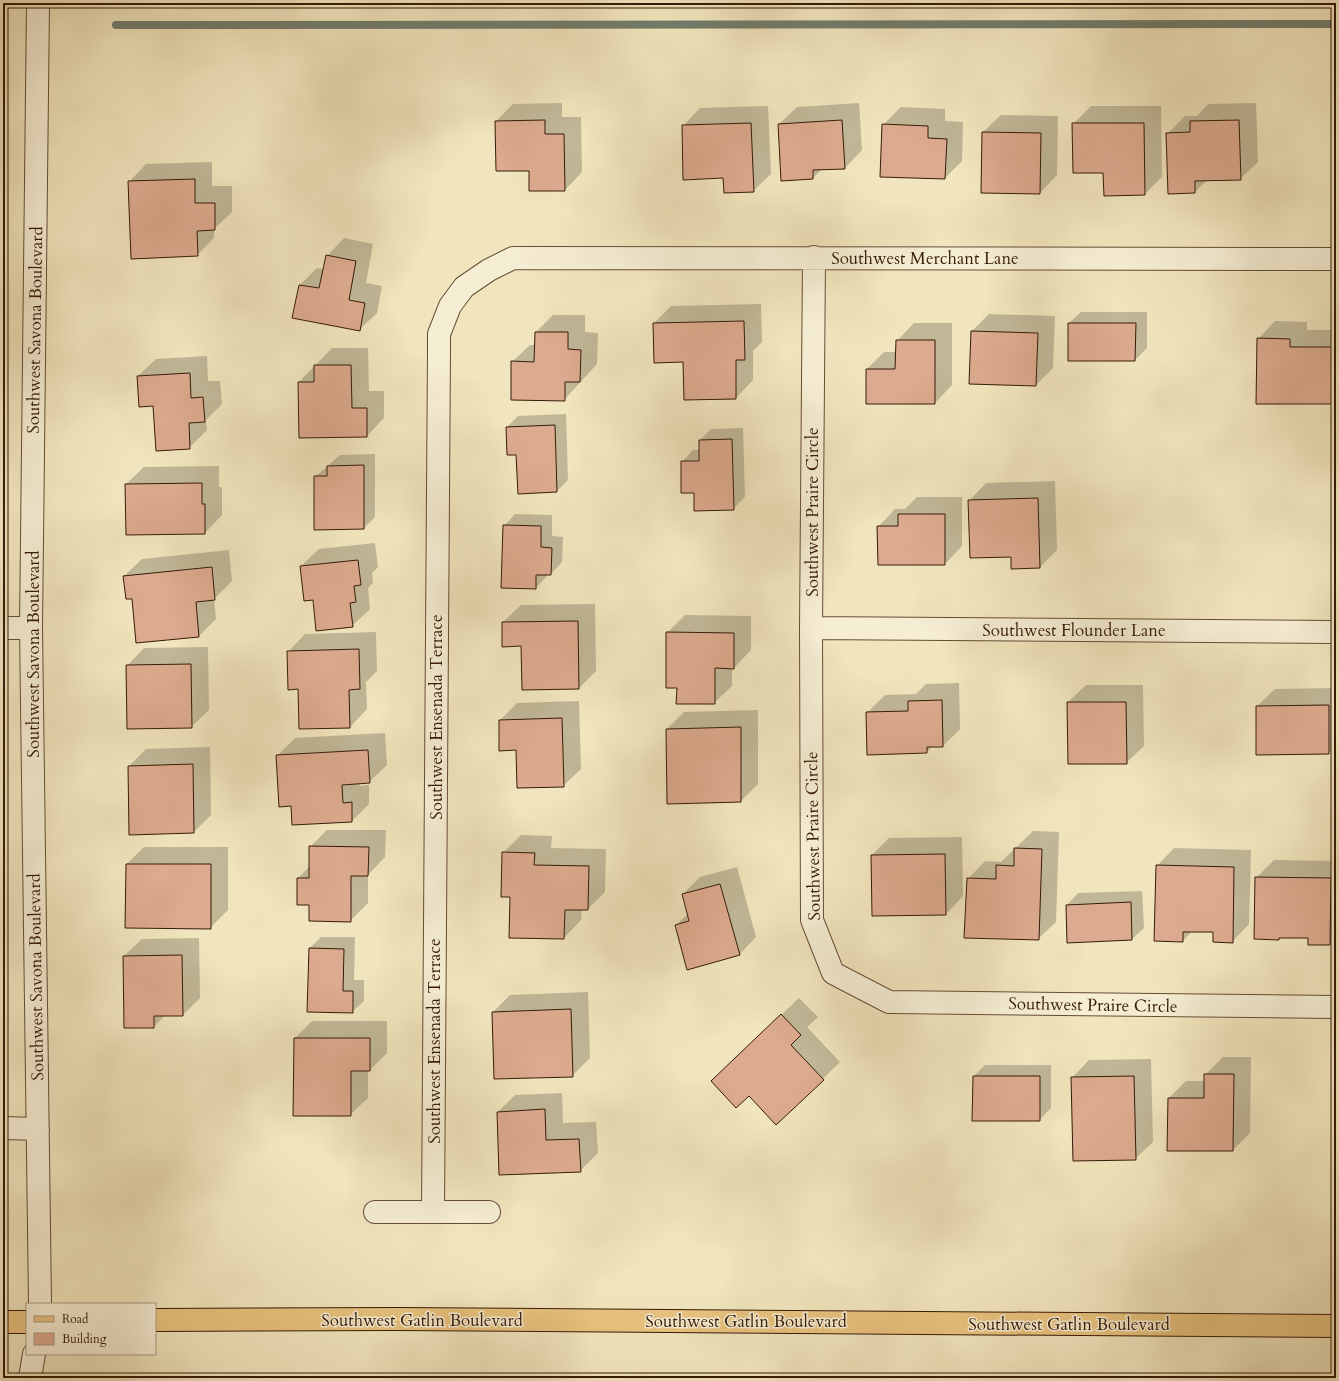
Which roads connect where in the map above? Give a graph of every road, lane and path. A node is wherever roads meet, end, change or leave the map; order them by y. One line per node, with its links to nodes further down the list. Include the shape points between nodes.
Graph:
1 (38, 3): 6 (street, Southwest Savona Boulevard)
2 (814, 257): 3 (street, Southwest Merchant Lane); 4 (street, Southwest Merchant Lane); 7 (street, Southwest Praire Circle)
3 (513, 258): 12 (street, Southwest Ensenada Terrace, via 464,287 450,306 439,334)
4 (1336, 259)
5 (3, 628): 6 (street)
6 (31, 628): 11 (street, Southwest Savona Boulevard)
7 (811, 628): 8 (street, Southwest Flounder Lane); 9 (street, Southwest Praire Circle, via 812,920 833,973 889,1002)
8 (1336, 632)
9 (1336, 1007)
10 (3, 1128): 11 (street)
11 (38, 1129): 15 (street, Southwest Savona Boulevard)
12 (433, 1211): 13 (street); 14 (street)
13 (375, 1212)
14 (490, 1212)
15 (40, 1303)
16 (156, 1320): 19 (main road, Southwest Gatlin Boulevard, via 396,1319)
17 (3, 1322): 18 (main road)
18 (26, 1322)
19 (1336, 1326)
20 (34, 1355): 21 (street)
21 (30, 1378)

